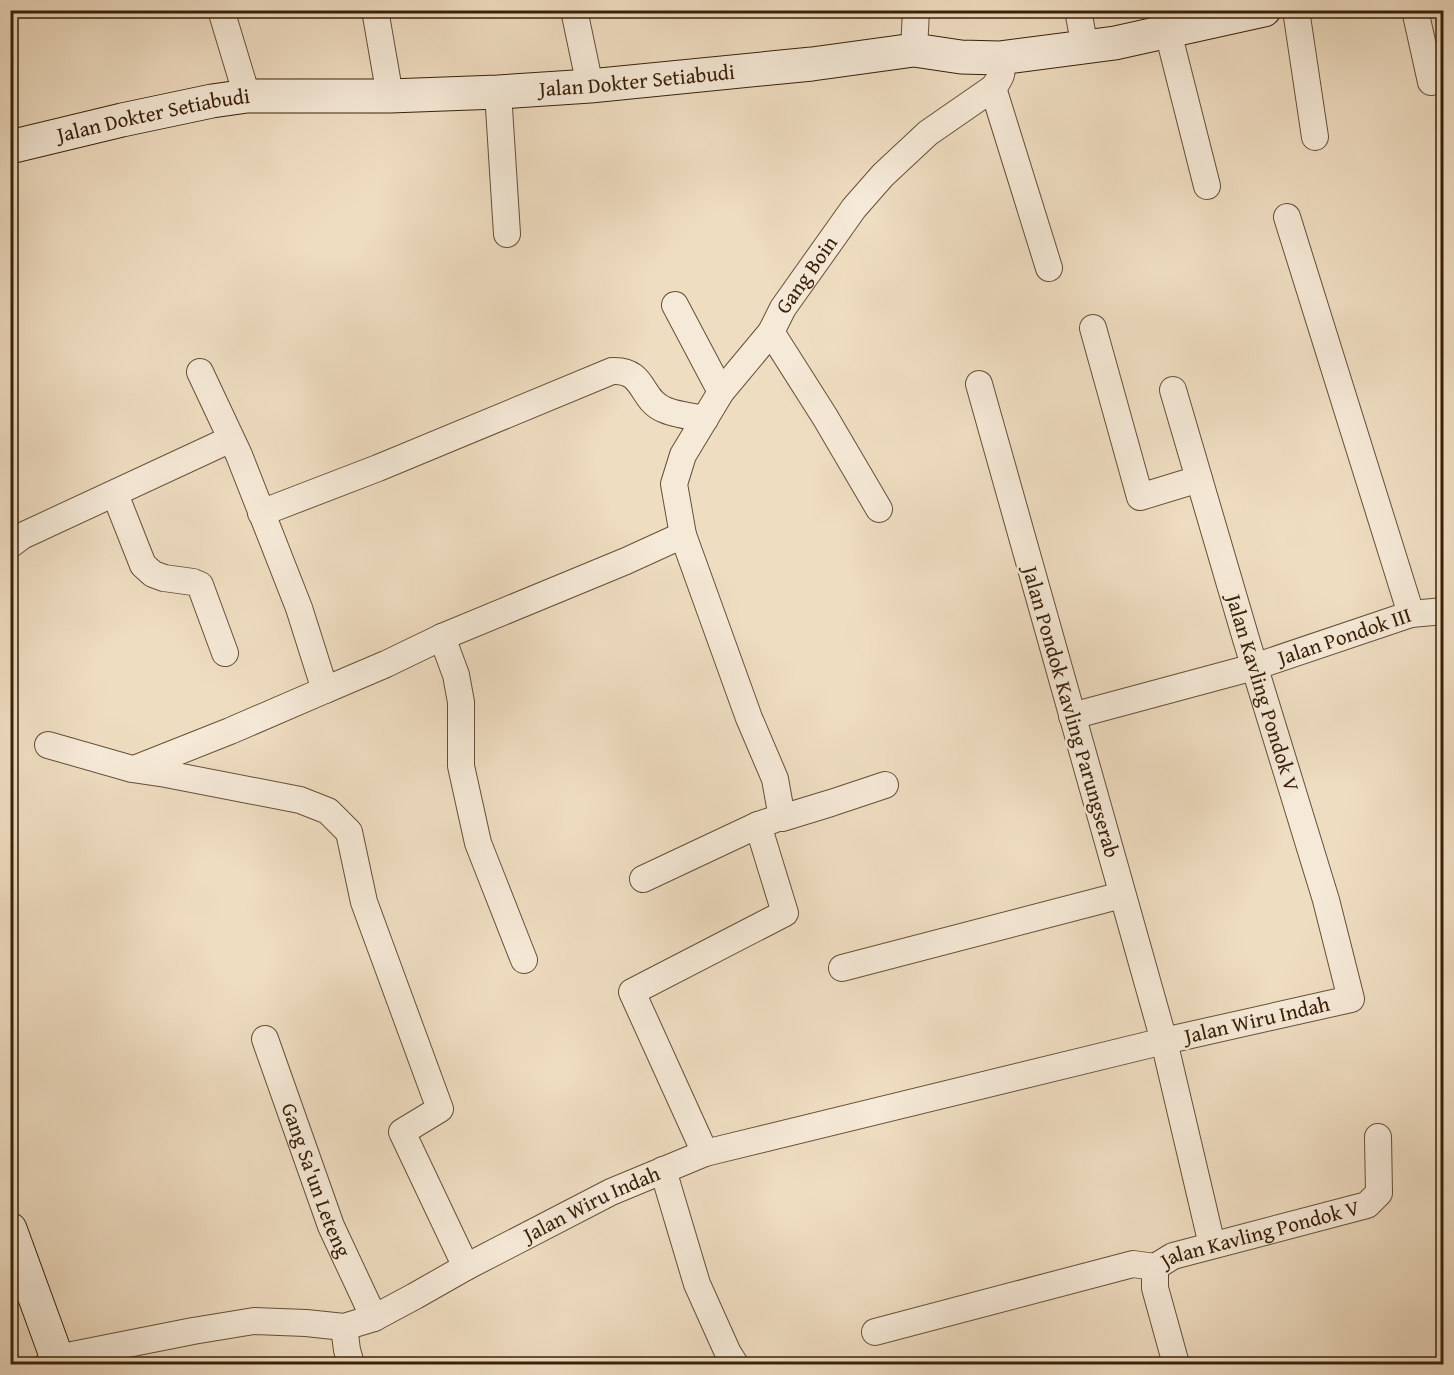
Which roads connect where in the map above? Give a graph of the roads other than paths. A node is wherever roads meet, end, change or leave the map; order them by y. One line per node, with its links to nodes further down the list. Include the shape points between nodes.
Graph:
1 (221, 10): 16 (street)
2 (375, 10): 17 (street)
3 (574, 10): 14 (street)
4 (916, 10): 11 (street)
5 (1078, 10): 10 (street)
6 (1264, 10): 9 (street, Jalan Dokter Setiabudi)
7 (1296, 10): 18 (street)
8 (1415, 10): 13 (street)
9 (1168, 32): 10 (street, Jalan Dokter Setiabudi); 20 (street)
10 (1084, 48): 12 (street, Jalan Dokter Setiabudi)
11 (914, 50): 12 (street, Jalan Dokter Setiabudi, via 961,57); 14 (street, Jalan Dokter Setiabudi)
12 (996, 73): 23 (street); 26 (street, Gang Boin, via 883,175 854,208 783,308)
13 (1431, 82)
14 (590, 86): 15 (street, Jalan Dokter Setiabudi)
15 (498, 92): 17 (street, Jalan Dokter Setiabudi); 22 (street)
16 (247, 96): 17 (street, Jalan Dokter Setiabudi); 19 (street, Jalan Dokter Setiabudi)
17 (390, 96)
18 (1315, 137)
19 (10, 147)
20 (1207, 186)
21 (1287, 218): 40 (street)
22 (507, 234)
23 (1049, 268)
24 (675, 305): 30 (street)
25 (1093, 328): 33 (street, via 1140,497)
26 (771, 332): 30 (street, Gang Boin); 35 (street)
27 (200, 372): 32 (street)
28 (979, 384): 45 (street, Jalan Pondok Kavling Parungserab)
29 (1173, 390): 33 (street, Jalan Kavling Pondok V)
30 (721, 392): 31 (street, Gang Boin)
31 (705, 419): 36 (street, via 664,410 635,376 623,370 612,371); 37 (street, Gang Boin, via 682,454 674,484)
32 (231, 439): 34 (street); 36 (street)
33 (1199, 479): 43 (street, Jalan Kavling Pondok V)
34 (115, 494): 38 (street, via 22,536); 42 (street, via 143,565 164,578 200,585)
35 (879, 509)
36 (261, 513): 44 (street, via 299,608)
37 (683, 535): 41 (street); 49 (street, Gang Boin, via 775,779)
38 (10, 546)
39 (1443, 611): 40 (street, Jalan Pondok III)
40 (1412, 614): 43 (street, Jalan Pondok III)
41 (442, 637): 44 (street); 52 (street, via 461,702 461,766 478,843)
42 (225, 653)
43 (1254, 667): 45 (street, Jalan Pondok III); 54 (street, Jalan Kavling Pondok V, via 1326,900)
44 (325, 690): 47 (street)
45 (1072, 716): 51 (street, Jalan Pondok Kavling Parungserab)
46 (48, 745): 47 (street)
47 (132, 769): 62 (street, via 300,800 328,811 349,831 364,902 440,1109 402,1132)
48 (885, 785): 49 (street)
49 (770, 821): 50 (street); 58 (street, Gang Boin, via 785,912 632,992)
50 (643, 879)
51 (1122, 895): 53 (street); 56 (street, Jalan Pondok Kavling Parungserab)
52 (524, 960)
53 (842, 968)
54 (1351, 999): 56 (street, Jalan Wiru Indah)
55 (265, 1039): 64 (street, Gang Sa'un Leteng, via 330,1226)
56 (1164, 1041): 58 (street, Jalan Wiru Indah); 61 (street, Jalan Pondok Kavling Parungserab)
57 (1378, 1137): 61 (street, Jalan Kavling Pondok V, via 1379,1193 1367,1205)
58 (705, 1153): 59 (street, Jalan Wiru Indah)
59 (663, 1170): 62 (street, Jalan Wiru Indah, via 611,1192); 69 (street, via 697,1284)
60 (10, 1229): 67 (street)
61 (1212, 1245): 63 (street, Jalan Kavling Pondok V, via 1173,1256)
62 (466, 1267): 64 (street, Jalan Wiru Indah)
63 (1155, 1268): 66 (street, Jalan Kavling Pondok V, via 1133,1264); 70 (street, via 1155,1288)
64 (374, 1318): 65 (street, Jalan Wiru Indah)
65 (344, 1327): 67 (street, Jalan Wiru Indah, via 254,1321); 68 (street)
66 (874, 1332)
67 (54, 1361)
68 (351, 1365)
69 (735, 1365)
70 (1176, 1365)

